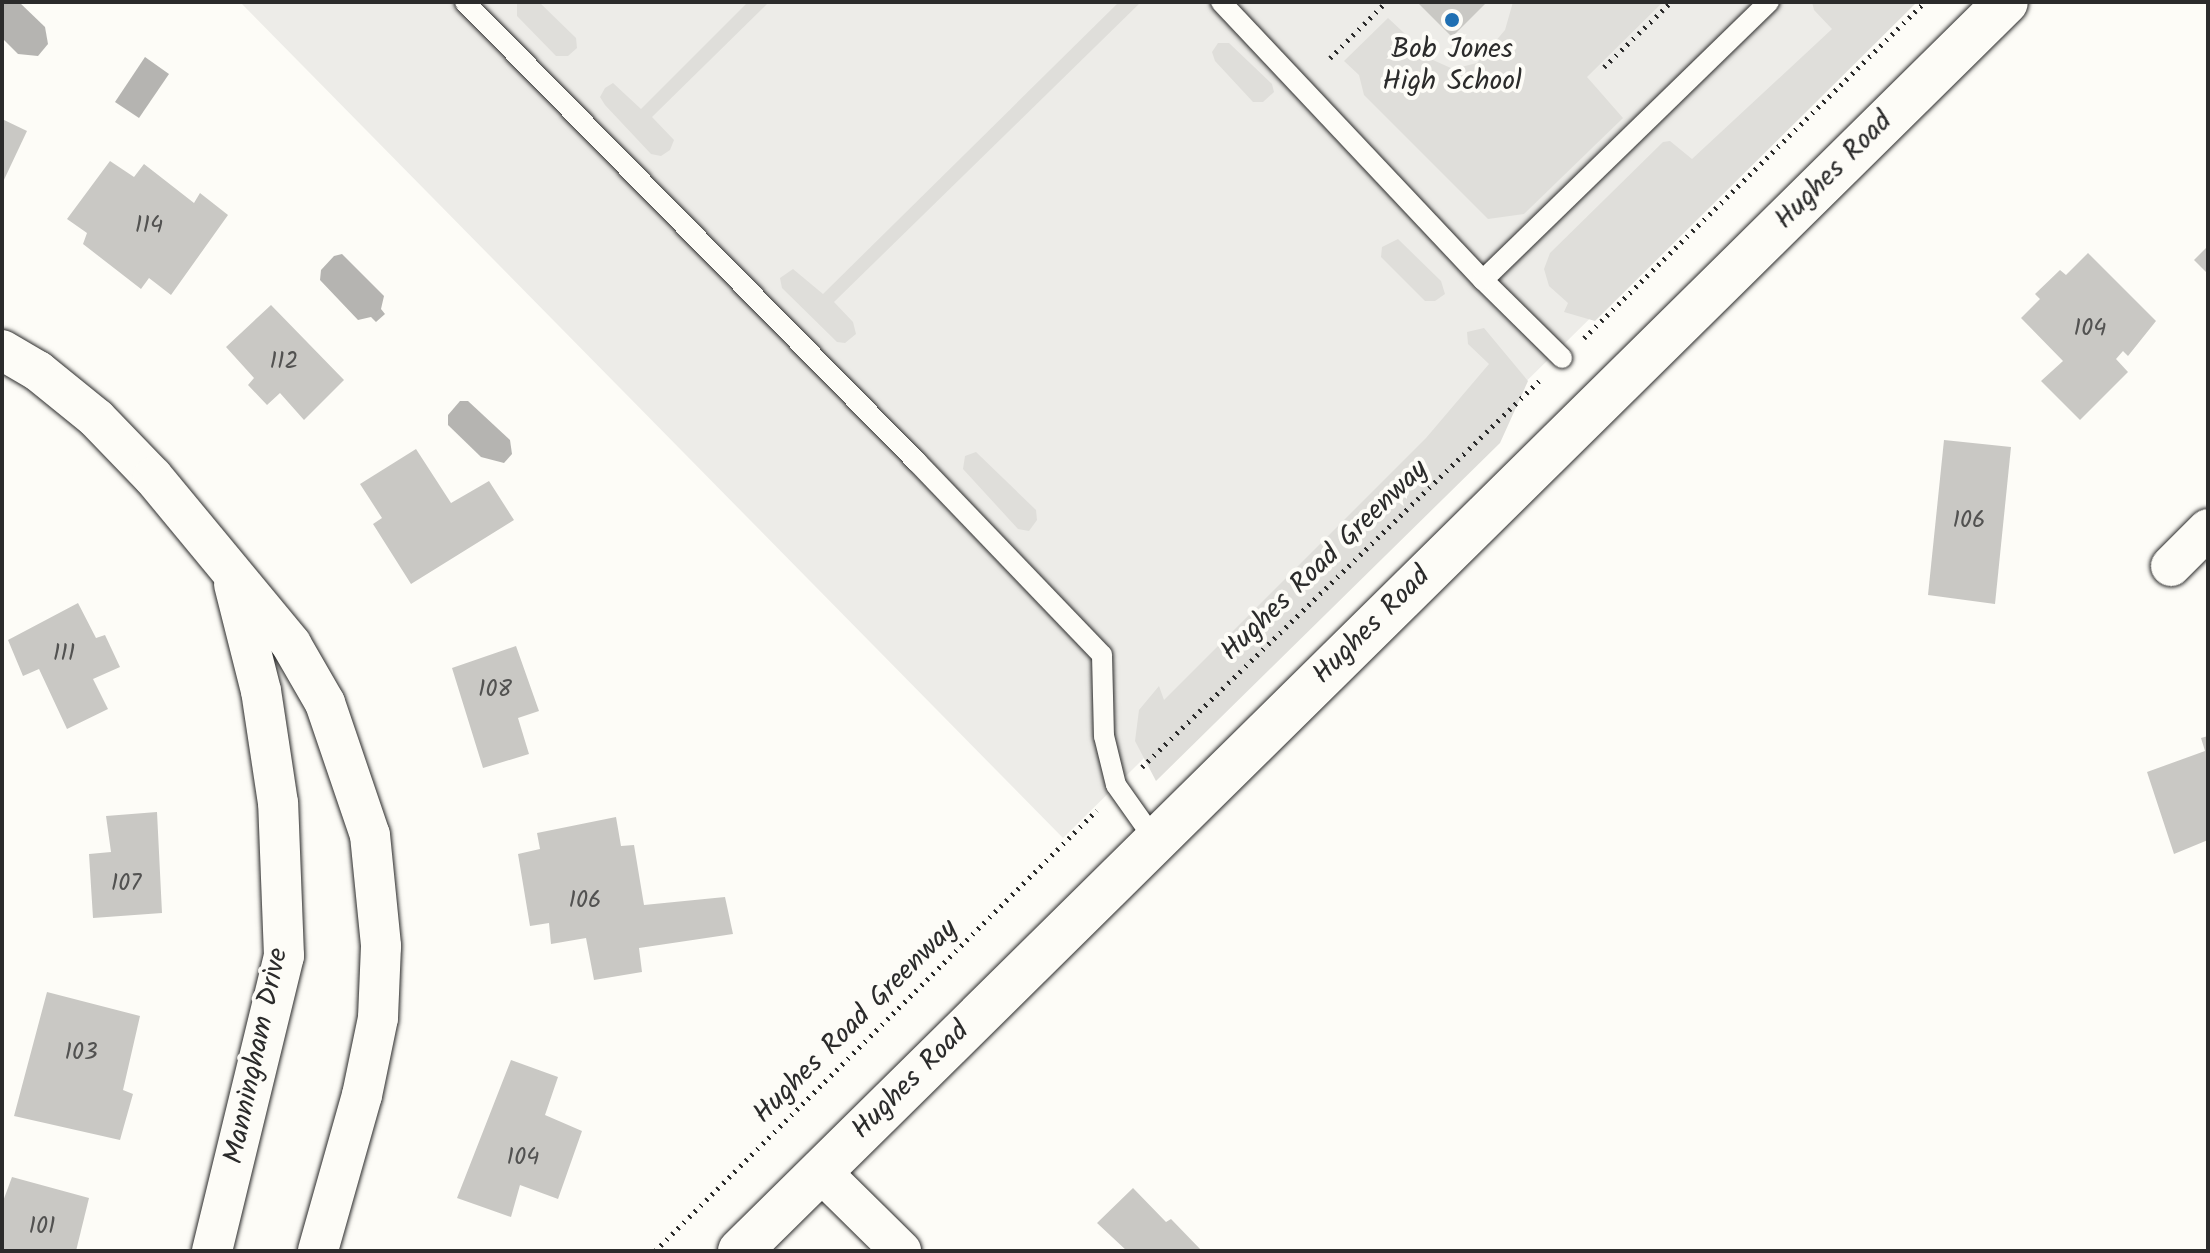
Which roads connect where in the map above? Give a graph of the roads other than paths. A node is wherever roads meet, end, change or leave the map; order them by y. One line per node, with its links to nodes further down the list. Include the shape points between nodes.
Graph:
1 (465, 2): 11 (lane, via 1102,655 1104,736 1116,785)
2 (1221, 2): 5 (lane)
3 (1769, 2): 5 (lane)
4 (2006, 2): 11 (main road, Hughes Road)
5 (1483, 280): 7 (lane)
6 (2, 350): 10 (street, Manningham Drive, via 38,371 96,418 153,477)
7 (1562, 358)
8 (2208, 529): 9 (street)
9 (2171, 566)
10 (232, 576): 13 (street, Manningham Drive, via 261,691 278,803 284,956); 14 (street, Manningham Drive, via 291,644 325,703 370,835 381,946 378,1018)
11 (1155, 840): 12 (main road, Hughes Road)
12 (820, 1171): 15 (main road, Hughes Road); 16 (street)
13 (212, 1251)
14 (318, 1251)
15 (740, 1251)
16 (901, 1251)

